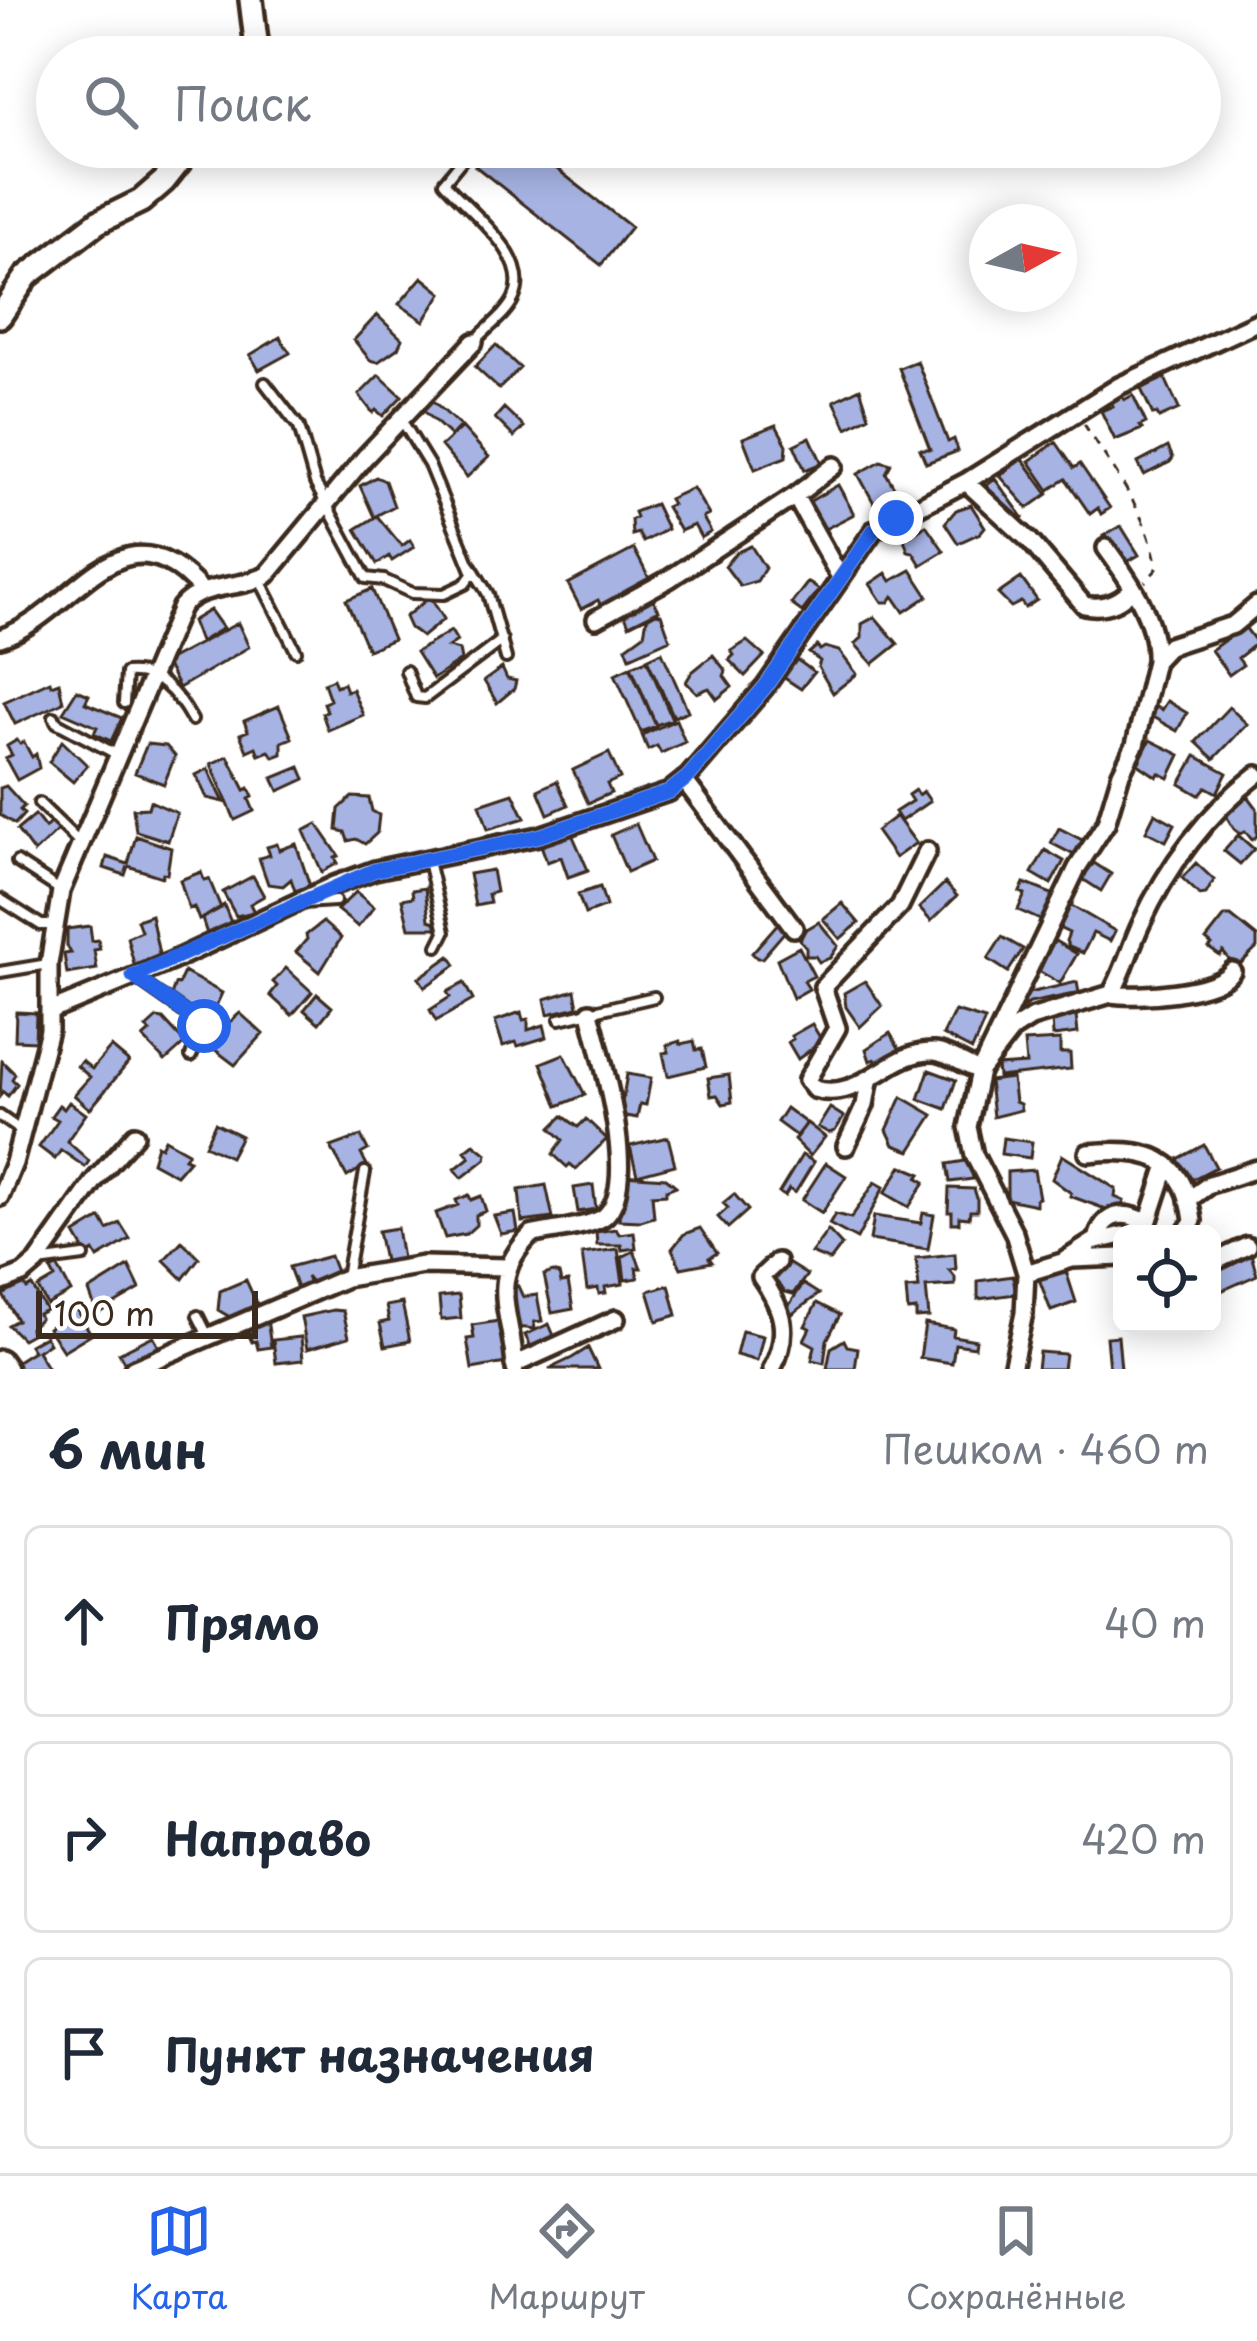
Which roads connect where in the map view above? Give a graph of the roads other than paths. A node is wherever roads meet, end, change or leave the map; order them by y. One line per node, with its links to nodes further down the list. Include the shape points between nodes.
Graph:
1 (251, 0): 2 (street)
2 (255, 36)
3 (174, 168): 5 (street, via 141,201 98,222 27,276)
4 (455, 168): 7 (lane, via 444,182 502,242 518,274 512,304)
5 (0, 316)
6 (1256, 325): 11 (street, via 1170,359)
7 (474, 342): 9 (street)
8 (265, 383): 13 (lane, via 298,427)
9 (401, 420): 13 (street); 15 (lane)
10 (834, 466): 12 (street)
11 (966, 482): 16 (street, via 874,530); 18 (street, via 1084,605 1108,605)
12 (795, 496): 16 (street); 21 (street)
13 (325, 503): 15 (lane, via 366,578 444,594 465,584); 17 (street)
14 (1106, 548): 18 (street)
15 (470, 565): 23 (lane)
16 (841, 577): 34 (street, via 765,687)
17 (259, 579): 19 (street); 24 (lane)
18 (1132, 589): 26 (street, via 1154,632)
19 (203, 592): 22 (street, via 167,562 125,556 92,573 31,627); 28 (street, via 181,607)
20 (1257, 605): 26 (street, via 1233,625 1169,646)
21 (596, 619)
22 (0, 638)
23 (502, 640): 25 (lane); 27 (lane, via 425,698 416,697)
24 (296, 651)
25 (506, 658)
26 (1155, 661): 57 (street, via 1106,823)
27 (406, 671)
28 (149, 678): 29 (lane, via 127,673); 31 (lane, via 164,682); 32 (street)
29 (124, 703)
30 (54, 717): 32 (lane)
31 (192, 720)
32 (116, 754): 36 (street)
33 (1257, 776): 51 (street, via 1190,843 1141,922)
34 (684, 779): 39 (street, via 602,817); 45 (street)
35 (39, 802): 36 (lane)
36 (82, 844): 40 (street)
37 (927, 851): 58 (street, via 900,906 823,988 837,1028 809,1085 833,1093)
38 (16, 862): 40 (lane)
39 (428, 862): 43 (street, via 375,870); 46 (lane, via 445,932)
40 (61, 891): 44 (street)
41 (0, 899): 44 (lane)
42 (335, 902): 43 (lane)
43 (295, 903): 50 (street)
44 (53, 925): 47 (street)
45 (794, 928)
46 (438, 946)
47 (49, 964): 48 (lane); 53 (street)
48 (0, 971)
49 (1232, 971): 51 (street, via 1196,987)
50 (133, 976): 53 (street); 56 (lane, via 204,1026)
51 (1111, 994): 57 (street, via 1031,1018)
52 (654, 997): 54 (lane)
53 (51, 1011): 60 (street)
54 (590, 1012): 55 (lane); 81 (street, via 616,1120 613,1203 597,1221 531,1235)
55 (560, 1019)
56 (191, 1056)
57 (980, 1071): 58 (street, via 937,1052); 82 (street, via 964,1132)
58 (869, 1082): 62 (street)
59 (0, 1115): 60 (lane)
60 (21, 1131): 67 (street)
61 (135, 1135): 78 (street)
62 (846, 1147)
63 (1088, 1153): 64 (street, via 1152,1153)
64 (1167, 1165): 68 (street); 69 (street)
65 (1257, 1169): 68 (street)
66 (365, 1172): 83 (lane)
67 (0, 1197)
68 (1188, 1200): 71 (street)
69 (1148, 1223): 70 (street); 73 (street, via 1108,1219)
70 (1144, 1225)
71 (1191, 1225)
72 (1113, 1237): 73 (street)
73 (1097, 1240): 80 (street)
74 (1247, 1246): 77 (street)
75 (84, 1256): 78 (lane)
76 (1113, 1258): 80 (street)
77 (1221, 1259)
78 (37, 1262): 84 (street)
79 (777, 1262): 90 (street, via 761,1277 784,1320)
80 (1063, 1262): 82 (street)
81 (507, 1267): 83 (street, via 423,1265); 88 (street)
82 (1026, 1273): 91 (street)
83 (346, 1279): 87 (street)
84 (0, 1283)
85 (198, 1316): 87 (lane)
86 (616, 1319): 88 (street)
87 (208, 1337): 89 (street)
88 (514, 1367)
89 (134, 1369)
90 (772, 1369)
91 (1012, 1369)

